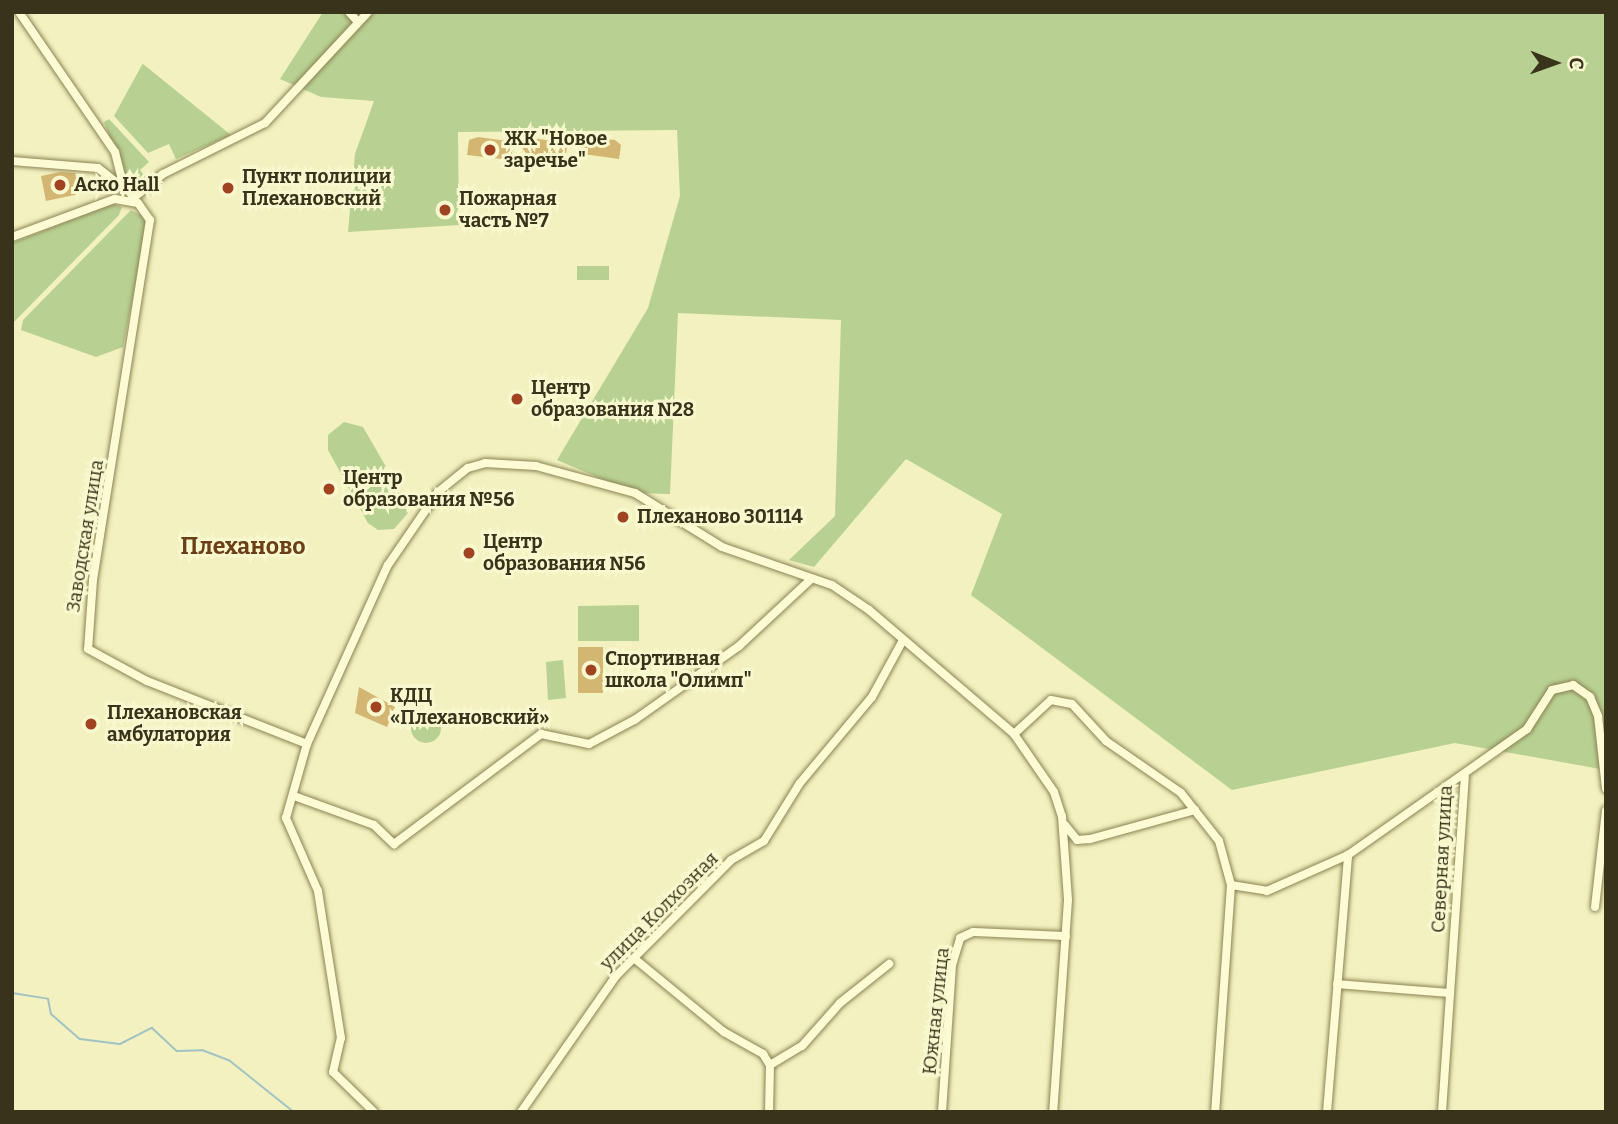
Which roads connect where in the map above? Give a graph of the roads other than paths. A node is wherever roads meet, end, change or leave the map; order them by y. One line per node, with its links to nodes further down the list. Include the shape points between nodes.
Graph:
1 (19, 12): 6 (street, via 115,152)
2 (368, 12): 4 (street)
3 (348, 13): 4 (street)
4 (357, 21): 7 (street, via 265,123 163,174)
5 (12, 161): 6 (street, via 98,168)
6 (124, 188): 7 (street)
7 (131, 200): 8 (street, via 93,205); 12 (street, Заводская улица, via 145,210 150,228 93,580 88,649 147,681)
8 (12, 237)
9 (810, 580): 10 (street, via 832,585 859,602); 12 (street, via 722,547 635,493 536,466 475,464 438,492 388,565); 15 (street, via 739,646 636,719 589,744 541,734 394,844 377,827)
10 (902, 642): 11 (street, via 988,707); 23 (street, улица Колхозная, via 872,697 807,774 764,841 731,860)
11 (1014, 734): 16 (street, via 1051,700 1072,704 1106,741 1181,793); 18 (street, via 1054,792)
12 (307, 744): 15 (street)
13 (1465, 777): 14 (street, via 1527,729 1552,690 1573,685 1590,696 1598,716); 19 (street, Северная улица); 26 (street, Северная улица)
14 (1606, 789)
15 (294, 796): 28 (street, via 286,818 318,891 342,1044 333,1072)
16 (1195, 810): 18 (street, via 1077,840); 20 (street, via 1222,848)
17 (1606, 811): 21 (street)
18 (1063, 819): 22 (street)
19 (1348, 855): 20 (street, Северная улица, via 1267,891); 25 (street)
20 (1231, 885): 33 (street)
21 (1595, 907)
22 (1066, 936): 31 (street, Южная улица, via 973,932 959,939 952,965); 32 (street)
23 (635, 960): 27 (street, via 724,1032 761,1052); 29 (street, улица Колхозная, via 600,993)
24 (889, 964): 27 (street, via 840,1003 802,1046)
25 (1337, 984): 26 (street); 34 (street)
26 (1449, 993): 35 (street, Северная улица)
27 (769, 1065): 30 (street)
28 (374, 1112)
29 (522, 1112)
30 (769, 1112)
31 (942, 1112)
32 (1053, 1112)
33 (1215, 1112)
34 (1327, 1112)
35 (1442, 1112)

